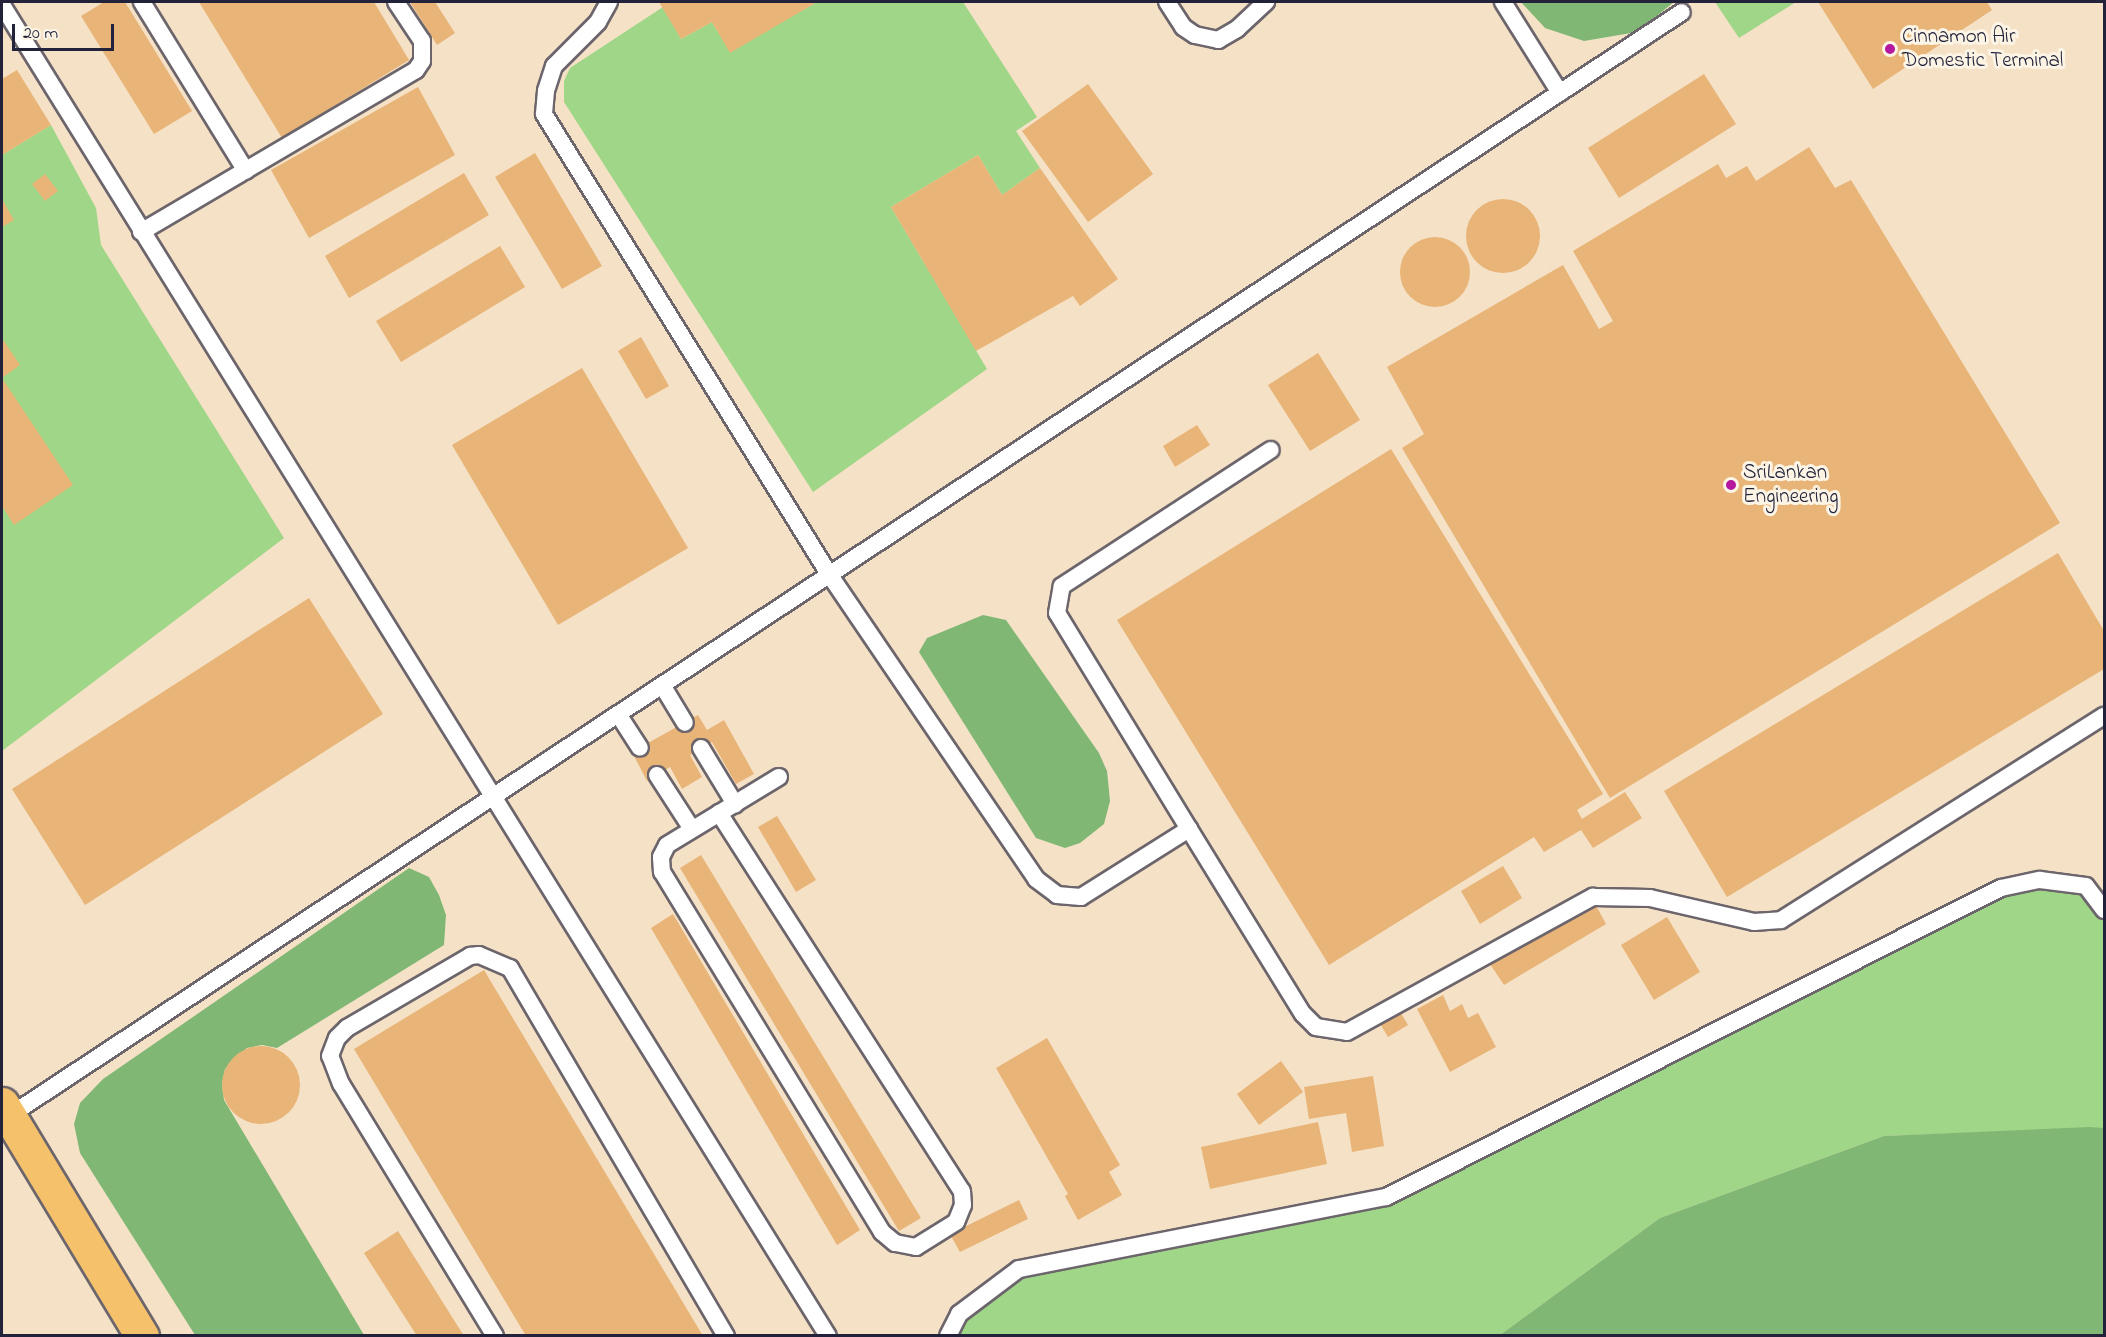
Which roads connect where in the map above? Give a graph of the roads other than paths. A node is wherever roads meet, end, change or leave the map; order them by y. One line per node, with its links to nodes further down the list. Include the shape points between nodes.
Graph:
1 (142, 2): 10 (lane)
2 (396, 2): 10 (lane, via 422,41 422,61 416,70)
3 (609, 2): 13 (lane, via 598,22 554,66 544,114)
4 (1167, 2): 5 (lane, via 1183,27 1195,35 1218,40 1237,29)
5 (1266, 2)
6 (1503, 2): 9 (lane)
7 (2, 5): 11 (lane)
8 (1682, 12): 9 (lane)
9 (1560, 93): 13 (lane)
10 (246, 171): 11 (lane)
11 (141, 232): 22 (lane)
12 (1271, 450): 26 (lane, via 1069,578 1058,595 1057,613)
13 (829, 574): 14 (lane); 26 (lane, via 1046,889 1057,895 1081,897)
14 (662, 685): 15 (lane); 17 (lane)
15 (618, 714): 18 (lane); 22 (lane)
16 (2104, 717): 26 (lane, via 1781,920 1754,922 1631,896 1593,897 1347,1032 1316,1027 1303,1014)
17 (685, 723)
18 (640, 748)
19 (701, 748): 23 (lane)
20 (657, 775): 25 (lane)
21 (779, 777): 23 (lane)
22 (491, 798): 28 (lane); 32 (lane)
23 (735, 804): 24 (lane)
24 (720, 813): 25 (lane); 25 (lane, via 962,1191 960,1216 950,1229 916,1247 895,1243 882,1232 662,872 661,857 667,845)
25 (692, 829)
26 (1189, 829)
27 (2104, 910): 33 (lane, via 2086,886 2040,880 2001,888 1386,1197 1019,1269 959,1314)
28 (5, 1110): 29 (main road)
29 (142, 1335)
30 (495, 1335): 31 (lane, via 341,1084 330,1056 337,1038 346,1029 470,956 479,955 510,968)
31 (726, 1335)
32 (828, 1335)
33 (948, 1335)

